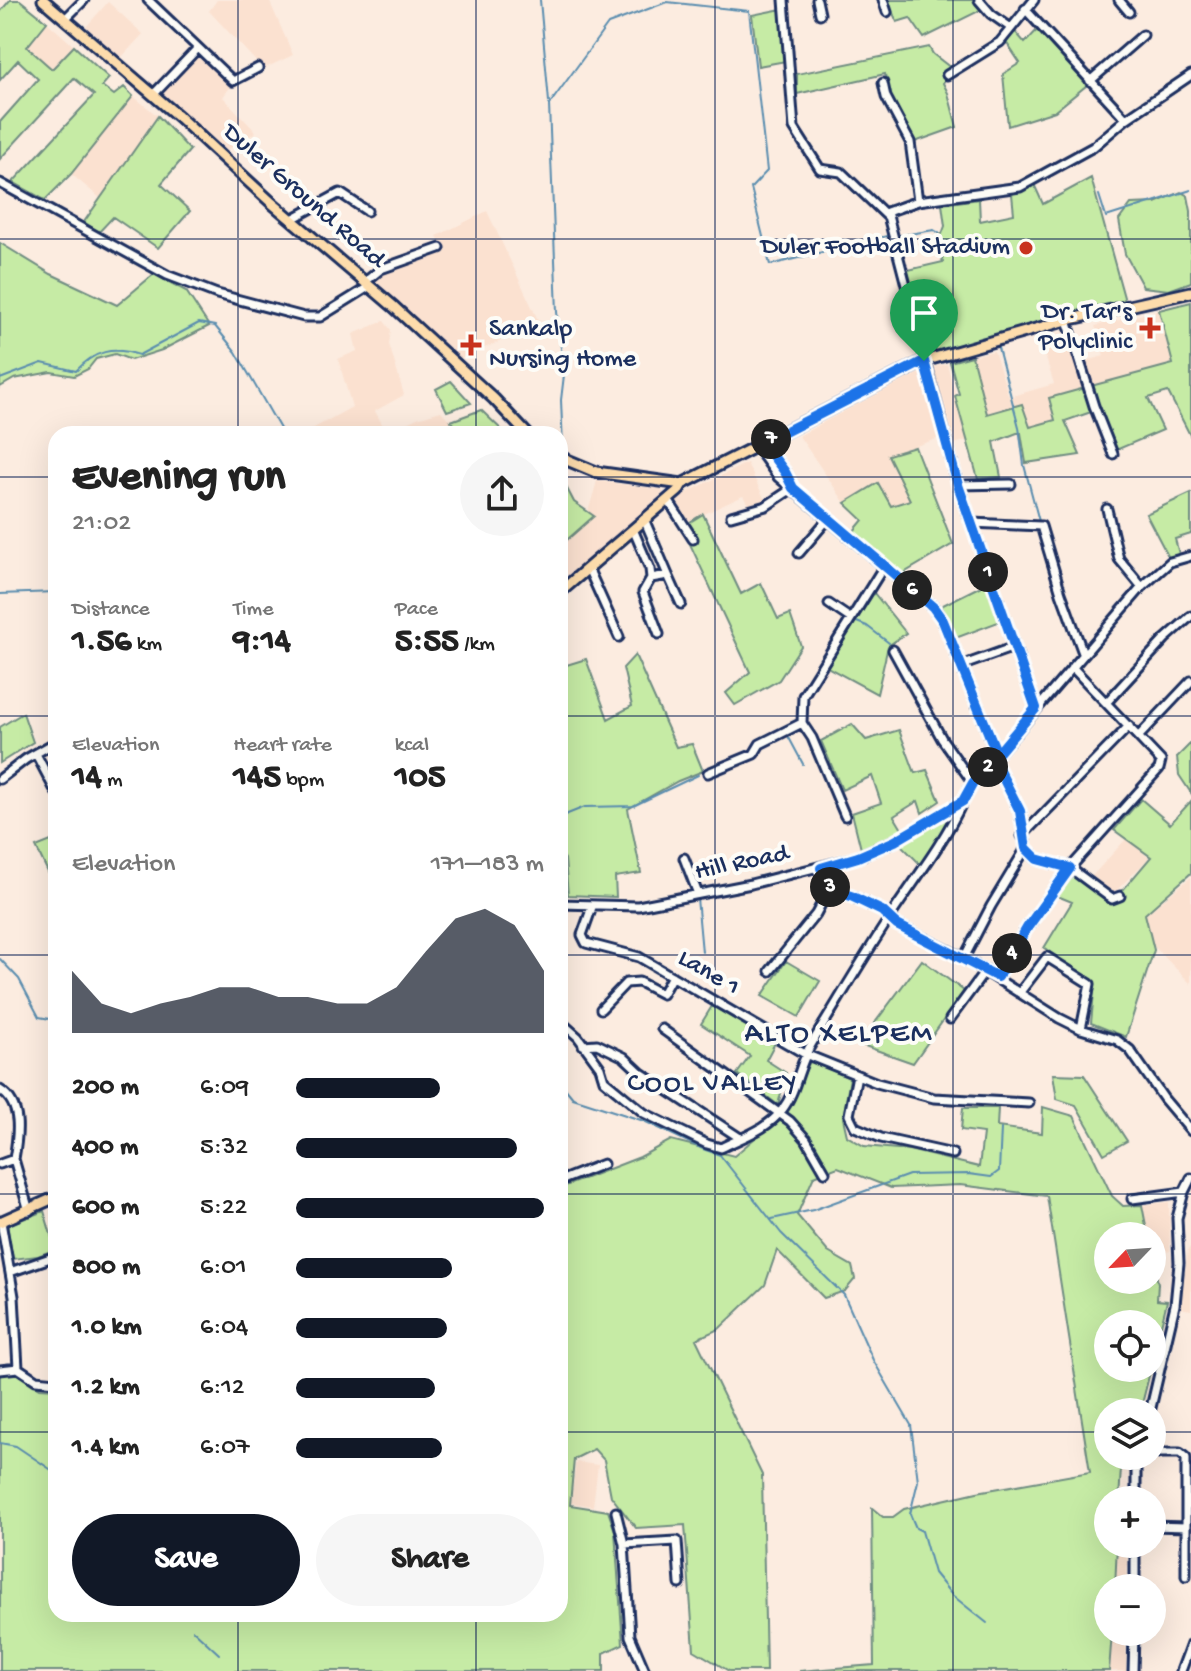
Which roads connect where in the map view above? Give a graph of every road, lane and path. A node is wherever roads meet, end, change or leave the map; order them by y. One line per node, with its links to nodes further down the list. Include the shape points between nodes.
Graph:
1 (43, 0): 14 (main road, Duler Ground Road)
2 (84, 0): 14 (street)
3 (148, 0): 17 (street)
4 (786, 0): 28 (street, via 794,128 820,169 841,172)
5 (817, 0): 13 (street)
6 (883, 0): 11 (street)
7 (979, 0): 15 (street)
8 (1034, 0): 10 (street)
9 (1119, 0): 12 (street)
10 (1025, 9): 15 (street); 21 (street)
11 (887, 12)
12 (1129, 12)
13 (820, 14)
14 (65, 19): 23 (main road, Duler Ground Road)
15 (1011, 28): 19 (street, via 1000,42)
16 (1143, 35): 21 (street)
17 (198, 48): 18 (street, via 233,81); 23 (street)
18 (258, 68)
19 (947, 75)
20 (1191, 75): 24 (street)
21 (1090, 81): 24 (street)
22 (883, 83): 26 (street, via 910,142)
23 (153, 95): 29 (main road, Duler Ground Road)
24 (1126, 119): 26 (street, via 1093,147 1020,187)
25 (0, 183): 31 (street, via 167,275 217,294 320,317)
26 (918, 201): 28 (street, via 890,210)
27 (367, 211): 29 (street, via 340,193)
28 (887, 216): 34 (street)
29 (292, 219): 31 (main road, Duler Ground Road)
30 (440, 248): 31 (street, via 381,269)
31 (368, 284): 35 (main road, Duler Ground Road)
32 (1191, 292): 33 (main road)
33 (1067, 320): 34 (main road); 37 (street)
34 (924, 361): 36 (main road); 41 (street)
35 (519, 426)
36 (760, 444): 39 (main road); 42 (street)
37 (1113, 454)
38 (568, 460): 39 (main road, via 596,472)
39 (682, 484): 43 (main road)
40 (1011, 484): 41 (street)
41 (958, 485): 48 (street)
42 (791, 486): 45 (street, via 766,506); 47 (street)
43 (668, 500): 46 (main road); 50 (street)
44 (1107, 509): 58 (street, via 1119,559)
45 (731, 516)
46 (644, 519): 49 (main road); 55 (street)
47 (828, 519): 51 (street); 53 (street)
48 (971, 523): 65 (street); 67 (street, via 1041,526)
49 (633, 529): 54 (main road); 56 (street)
50 (693, 539)
51 (799, 553)
52 (1191, 556): 58 (street, via 1170,562)
53 (884, 566): 62 (street); 68 (street, via 938,614)
54 (588, 568): 57 (main road); 64 (street)
55 (668, 575): 56 (street); 59 (street)
56 (651, 578): 63 (street, via 643,592)
57 (568, 585)
58 (1142, 587): 67 (street)
59 (681, 604)
60 (829, 604): 62 (street)
61 (1191, 616): 71 (street)
62 (851, 619): 73 (street, via 803,696)
63 (659, 634)
64 (619, 637)
65 (1014, 647): 68 (street); 72 (street)
66 (893, 650): 82 (street)
67 (1083, 653): 69 (street)
68 (961, 666): 78 (street)
69 (1072, 667): 71 (street); 72 (street)
70 (1191, 681): 75 (street)
71 (1106, 703): 74 (street)
72 (1036, 708): 78 (street)
73 (802, 723): 79 (street, via 760,744 754,754); 84 (street)
74 (1129, 726): 75 (street); 85 (street)
75 (1139, 736): 89 (street, via 1161,761 1159,769)
76 (48, 747): 77 (street)
77 (36, 754): 80 (street); 81 (street)
78 (996, 757): 82 (street); 85 (street, via 1020,811)
79 (708, 773)
80 (48, 777)
81 (0, 779)
82 (973, 783): 83 (street)
83 (963, 801): 88 (street, Hill Road, via 895,841); 95 (street)
84 (845, 816)
85 (1022, 836): 86 (street)
86 (1026, 848): 89 (street, via 1037,859); 96 (street)
87 (684, 858): 91 (street)
88 (821, 868): 90 (street); 91 (street, Hill Road)
89 (1070, 868): 92 (street, via 1112,899); 100 (street)
90 (830, 887): 95 (street); 98 (street, via 816,914)
91 (698, 894): 94 (street, Hill Road, via 638,906)
92 (1120, 896)
93 (568, 905): 94 (street, Hill Road)
94 (592, 907): 99 (street, Lane 1, via 582,935 586,943 639,957)
95 (890, 918): 96 (street); 108 (street)
96 (964, 958): 97 (street)
97 (986, 970): 100 (street); 103 (street)
98 (770, 971)
99 (672, 976): 102 (street, via 662,994 639,982 626,983); 108 (street, Lane 1)
100 (998, 977): 101 (street)
101 (1020, 992): 106 (street); 106 (street, via 1047,957 1059,963 1090,984)
102 (601, 1009)
103 (950, 1019)
104 (568, 1028): 107 (street)
105 (662, 1029): 112 (street)
106 (1081, 1029): 113 (street, via 1117,1040 1130,1050)
107 (583, 1045): 114 (street, via 597,1044 624,1057); 114 (street, via 604,1080 644,1113 721,1148)
108 (805, 1054): 109 (street, Lane 1); 112 (street)
109 (857, 1075): 111 (street, Lane 1, via 934,1098); 115 (street, via 849,1115 855,1127)
110 (0, 1090): 116 (street, via 16,1114)
111 (1029, 1103)
112 (780, 1113): 114 (street); 119 (street, via 806,1139)
113 (1191, 1131)
114 (740, 1138)
115 (953, 1154)
116 (14, 1159): 117 (street); 125 (street)
117 (0, 1164)
118 (603, 1164): 120 (street)
119 (825, 1172)
120 (568, 1178)
121 (1191, 1178): 122 (street)
122 (1184, 1192): 123 (street); 133 (street, via 1177,1218 1175,1305)
123 (1132, 1199)
124 (48, 1201): 125 (main road)
125 (29, 1211): 126 (main road)
126 (0, 1222): 128 (street)
127 (48, 1260): 128 (street)
128 (11, 1276): 129 (street); 130 (street)
129 (0, 1281)
130 (18, 1368): 131 (street); 132 (street)
131 (0, 1370)
132 (48, 1381)
133 (1153, 1398)
134 (1166, 1453): 137 (street, via 1186,1458)
135 (616, 1512): 138 (street)
136 (1166, 1526): 137 (street)
137 (1186, 1527): 139 (street)
138 (624, 1544): 140 (street, via 677,1541); 143 (street, via 630,1636)
139 (1186, 1576)
140 (680, 1584)
141 (1191, 1644): 145 (street)
142 (1134, 1646): 144 (street)
143 (645, 1671)
144 (1133, 1671)
145 (1181, 1671)

